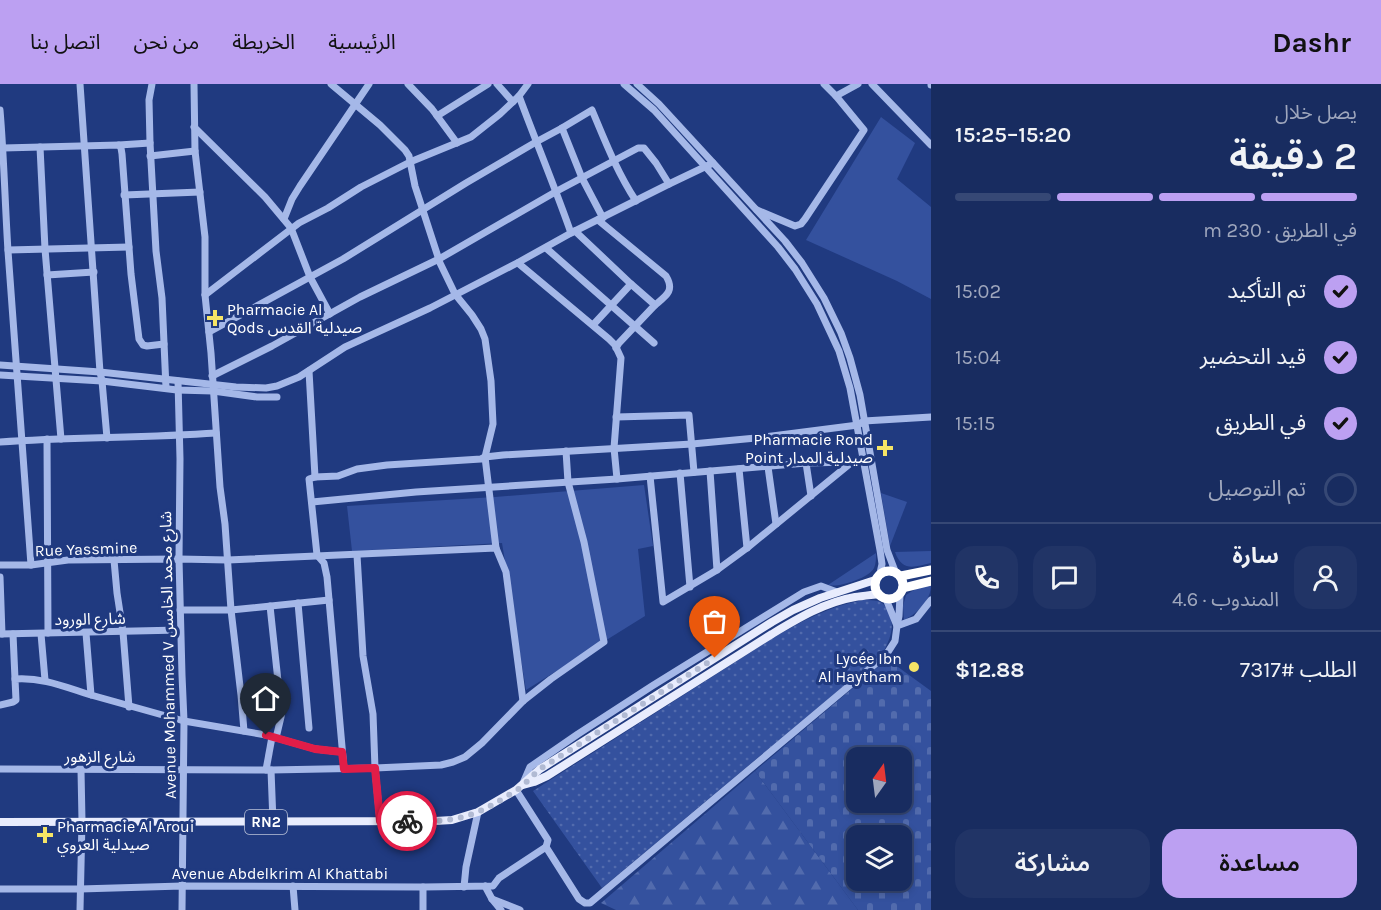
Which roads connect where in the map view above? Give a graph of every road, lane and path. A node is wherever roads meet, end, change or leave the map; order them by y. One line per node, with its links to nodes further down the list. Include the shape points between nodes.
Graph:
1 (80, 84): 26 (street)
2 (152, 84): 24 (street)
3 (194, 84): 21 (street)
4 (331, 84): 18 (street)
5 (369, 84): 18 (street)
6 (408, 84): 20 (street)
7 (488, 84): 20 (street)
8 (497, 84): 17 (street)
9 (528, 84): 15 (street)
10 (624, 84): 36 (street, via 654,110)
11 (637, 84): 35 (street)
12 (824, 84): 16 (street)
13 (858, 84): 16 (street)
14 (872, 84): 28 (street)
15 (519, 96): 17 (street); 23 (street)
16 (836, 96): 44 (street, via 864,130 805,219 795,226)
17 (513, 102): 25 (street, via 484,128)
18 (356, 105): 33 (street, via 401,144); 46 (street, via 300,186)
19 (0, 110): 30 (street)
20 (437, 116): 25 (street)
21 (194, 127): 31 (street); 46 (street)
22 (562, 128): 23 (street); 34 (street, via 592,110); 37 (street)
23 (536, 142): 39 (street); 45 (street)
24 (150, 143): 27 (street); 32 (street)
25 (457, 143): 33 (street)
26 (85, 145): 27 (street); 29 (street); 51 (street)
27 (119, 145): 41 (street, via 123,154)
28 (931, 145)
29 (40, 147): 30 (street); 53 (street)
30 (3, 148): 54 (street)
31 (195, 151): 32 (street); 40 (street)
32 (150, 156): 42 (street)
33 (410, 162): 45 (street); 48 (street)
34 (613, 162): 37 (street); 38 (street, via 644,148); 43 (street)
35 (713, 163): 36 (street); 44 (street)
36 (705, 167): 38 (street); 88 (street, via 778,247 811,293 839,351)
37 (582, 178): 39 (street); 47 (street)
38 (669, 184): 43 (street)
39 (557, 191): 49 (street); 55 (street)
40 (200, 192): 42 (street); 62 (street)
41 (124, 195): 42 (street); 50 (street)
42 (152, 195): 70 (street)
43 (636, 201): 47 (street)
44 (755, 209): 88 (street, via 798,258 830,310 854,370)
45 (423, 210): 55 (street); 59 (street)
46 (284, 219): 48 (street)
47 (600, 219): 49 (street); 64 (street, via 666,276 667,296)
48 (291, 228): 59 (street); 62 (street)
49 (573, 232): 52 (street); 60 (street)
50 (129, 247): 51 (street); 70 (street, via 139,339 147,346)
51 (92, 248): 53 (street); 57 (street)
52 (546, 248): 56 (street); 63 (street)
53 (45, 249): 54 (street); 58 (street)
54 (8, 250): 73 (street)
55 (439, 259): 61 (street); 65 (street)
56 (518, 263): 61 (street); 66 (street)
57 (94, 272): 58 (street); 76 (street)
58 (47, 275): 74 (street)
59 (310, 277): 65 (street); 68 (street)
60 (631, 284): 63 (street); 64 (street)
61 (455, 294): 75 (street, via 345,347); 99 (street, via 481,328 488,352 493,424)
62 (205, 296): 68 (street)
63 (610, 305): 66 (street); 67 (street)
64 (655, 305): 67 (street)
65 (330, 314): 83 (street)
66 (593, 325): 71 (street)
67 (636, 327): 69 (street); 71 (street)
68 (209, 332): 83 (street)
69 (654, 343)
70 (164, 344): 82 (street)
71 (616, 348): 86 (street, via 621,358)
72 (0, 364): 73 (street)
73 (18, 366): 74 (street); 78 (street)
74 (55, 368): 76 (street); 79 (street)
75 (309, 371): 83 (street, via 266,388); 109 (street)
76 (100, 372): 80 (street); 82 (street)
77 (0, 375): 78 (street)
78 (17, 376): 79 (street); 94 (street)
79 (56, 378): 80 (street); 93 (street)
80 (102, 381): 82 (street); 91 (street)
81 (178, 381): 82 (street); 83 (street); 84 (street, Avenue Mohammed V شارع محمد الخامس)
82 (167, 384): 84 (street)
83 (213, 384): 84 (street); 85 (street, via 257,397); 89 (street)
84 (177, 390): 90 (street, Avenue Mohammed V شارع محمد الخامس)
85 (277, 397)
86 (616, 417): 96 (street, via 689,415); 97 (street)
87 (931, 417): 88 (street)
88 (861, 423): 96 (street); 100 (street); 128 (street, via 887,550)
89 (216, 433): 90 (street); 122 (street)
90 (179, 435): 91 (street); 120 (street, Avenue Mohammed V شارع محمد الخامس)
91 (107, 438): 93 (street)
92 (46, 439): 93 (street); 94 (street); 123 (street)
93 (61, 439)
94 (21, 440): 95 (street); 125 (street)
95 (0, 442)
96 (692, 444): 97 (street); 106 (street)
97 (614, 448): 98 (street); 110 (street)
98 (566, 451): 99 (street); 111 (street)
99 (485, 457): 109 (street, via 357,468 339,476); 112 (street)
100 (864, 459): 101 (street); 130 (street, via 882,564)
101 (852, 462): 102 (street); 113 (street)
102 (806, 463): 103 (street); 113 (street)
103 (768, 467): 104 (street); 115 (street)
104 (739, 468): 105 (street); 117 (street)
105 (710, 471): 106 (street); 126 (street)
106 (694, 472): 107 (street)
107 (680, 473): 108 (street); 132 (street)
108 (650, 476): 110 (street); 132 (street, via 663,602)
109 (315, 477): 114 (street, via 309,479)
110 (617, 479): 111 (street)
111 (568, 482): 112 (street); 152 (street, شارع الزهور, via 604,642)
112 (488, 487): 114 (street); 116 (street)
113 (811, 496): 115 (street)
114 (312, 502): 118 (street)
115 (776, 524): 117 (street)
116 (496, 548): 119 (street, Rue Yassmine); 152 (street, via 506,572)
117 (747, 548): 126 (street)
118 (318, 555): 119 (street, Rue Yassmine); 122 (street, Rue Yassmine); 136 (street, via 326,568)
119 (357, 555): 160 (street)
120 (179, 559): 121 (street, Rue Yassmine); 122 (street, Rue Yassmine); 140 (street, Avenue Mohammed V شارع محمد الخامس)
121 (114, 560): 123 (street, Rue Yassmine); 144 (street)
122 (228, 560): 141 (street)
123 (47, 563): 125 (street, Rue Yassmine); 148 (street)
124 (0, 565): 125 (street, Rue Yassmine)
125 (31, 565)
126 (717, 570): 132 (street)
127 (931, 570): 128 (highway, RN2)
128 (898, 574): 130 (highway, RN2, via 890,570); 134 (highway, via 904,584)
129 (0, 577): 133 (street)
130 (878, 577): 135 (highway, via 875,588); 166 (main road, RN2, via 811,602 772,622 559,756)
131 (931, 581): 134 (highway, RN2)
132 (690, 587)
133 (0, 591): 146 (street)
134 (901, 592): 135 (highway, RN2, via 891,599); 142 (street)
135 (882, 596): 142 (street); 166 (main road, RN2, via 853,597 800,617 547,776)
136 (329, 600): 138 (street); 159 (street)
137 (931, 600): 142 (street, via 916,619)
138 (298, 603): 139 (street); 156 (street)
139 (270, 606): 141 (street); 158 (street, via 283,700)
140 (180, 610): 141 (street); 143 (street, Avenue Mohammed V شارع محمد الخامس)
141 (231, 610): 157 (street)
142 (897, 626): 173 (street, via 895,641 886,655 590,903 579,899)
143 (180, 630): 144 (street, شارع الورود); 155 (street, Avenue Mohammed V شارع محمد الخامس)
144 (123, 632): 145 (street, شارع الورود); 154 (street)
145 (86, 633): 148 (street, شارع الورود); 151 (street)
146 (1, 634): 147 (street, شارع الورود)
147 (13, 634): 148 (street, شارع الورود); 149 (street)
148 (45, 634): 150 (street)
149 (15, 679): 150 (street); 153 (street, via 16,700)
150 (45, 680): 151 (street)
151 (91, 695): 154 (street)
152 (523, 701): 160 (street, شارع الزهور, via 482,743 453,762)
153 (0, 705)
154 (129, 706): 155 (street)
155 (184, 721): 157 (street); 164 (street, Avenue Mohammed V شارع محمد الخامس)
156 (309, 728)
157 (244, 731): 158 (street)
158 (274, 737): 159 (street); 165 (street)
159 (342, 752): 162 (street)
160 (375, 768): 162 (street, شارع الزهور); 170 (street)
161 (0, 769): 163 (street, شارع الزهور)
162 (344, 769): 165 (street, شارع الزهور)
163 (81, 770): 164 (street, شارع الزهور); 168 (street)
164 (183, 770): 165 (street, شارع الزهور); 169 (street, Avenue Mohammed V شارع محمد الخامس)
165 (269, 770): 172 (street)
166 (519, 788): 167 (main road, RN2); 173 (street, via 548,840)
167 (478, 812): 170 (main road, RN2, via 458,819); 176 (street)
168 (82, 821): 169 (main road, RN2); 171 (main road, RN2); 180 (street)
169 (183, 821): 172 (main road, RN2); 174 (street, Avenue Mohammed V شارع محمد الخامس)
170 (380, 821): 172 (main road, RN2)
171 (0, 822)
172 (273, 822)
173 (546, 847): 177 (street, via 493,886)
174 (182, 886): 175 (street, Avenue Abdelkrim Al Khattabi); 180 (street, Avenue Abdelkrim Al Khattabi); 183 (street, Avenue Mohammed V شارع محمد الخامس)
175 (293, 886): 178 (street, Avenue Abdelkrim Al Khattabi); 184 (street)
176 (464, 886): 177 (street, Avenue Abdelkrim Al Khattabi); 178 (street, Avenue Abdelkrim Al Khattabi)
177 (485, 886): 181 (street)
178 (423, 887): 185 (street)
179 (0, 889): 180 (street, Avenue Abdelkrim Al Khattabi)
180 (80, 889): 182 (street)
181 (492, 899): 186 (street); 187 (street)
182 (80, 910)
183 (182, 910)
184 (295, 910)
185 (423, 910)
186 (501, 910)
187 (519, 910)

